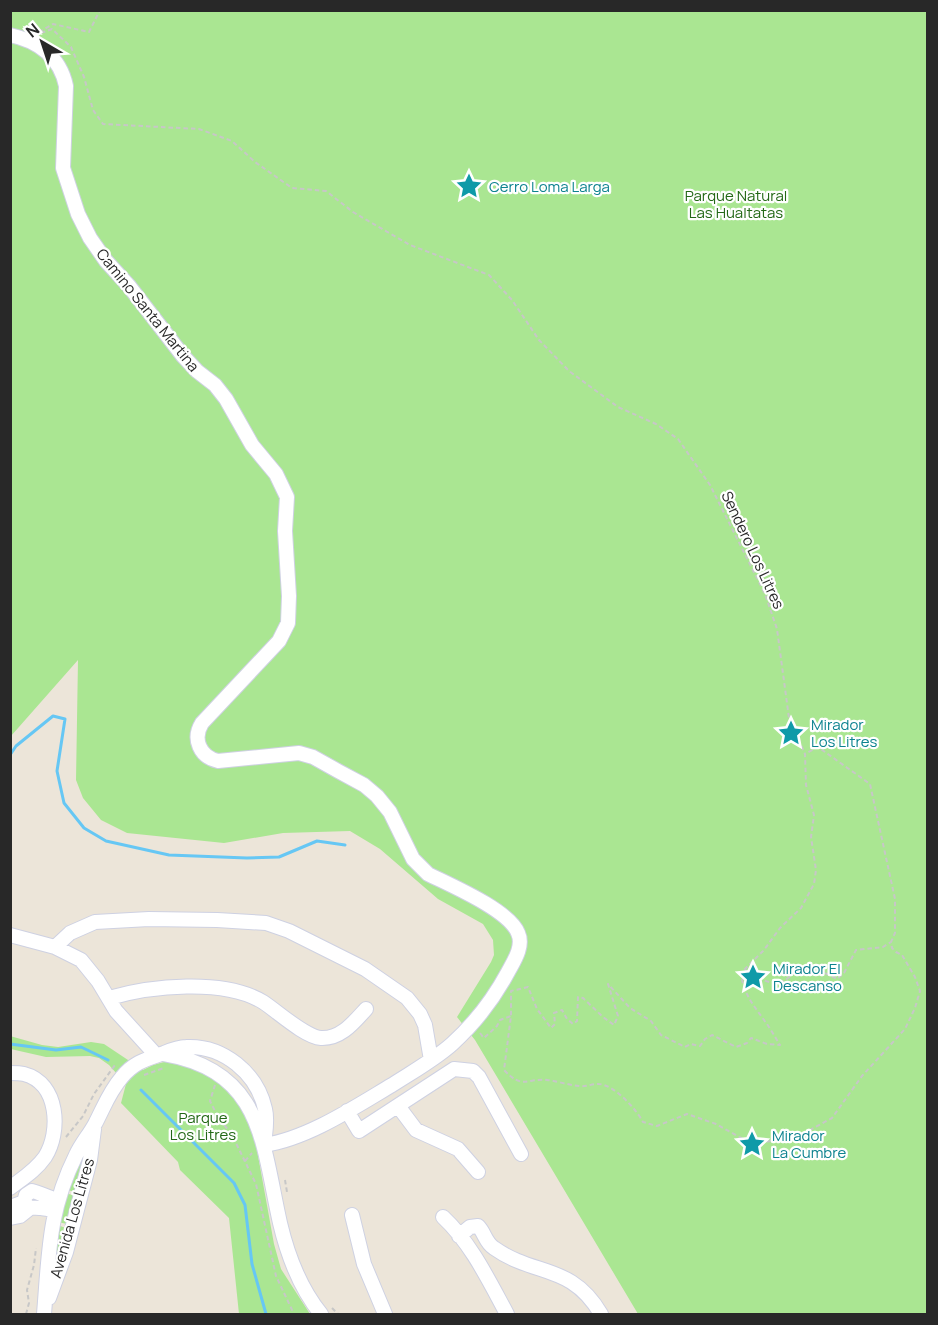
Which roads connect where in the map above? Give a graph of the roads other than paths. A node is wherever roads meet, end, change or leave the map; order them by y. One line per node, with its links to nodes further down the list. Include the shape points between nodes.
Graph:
1 (10, 34): 7 (street, Camino Santa Martina, via 45,50 64,73 63,168 90,238 183,356 226,399 287,497 288,623 279,641 202,723 198,733 200,749 218,761 299,753 364,785 390,812 419,867 486,903 518,932 517,955 494,995 472,1024)
2 (10, 935): 3 (street)
3 (55, 947): 4 (street, via 81,960); 7 (street, via 70,933 96,922 266,923 365,969 407,998 425,1025)
4 (109, 998): 5 (street, via 162,987 222,988 261,1000 320,1038 346,1029); 6 (street, via 116,1011)
5 (366, 1009)
6 (161, 1059): 11 (street, Avenida Los Litres, via 137,1063 123,1075 109,1093); 12 (street, via 185,1058 229,1082 258,1125)
7 (430, 1060): 10 (street, Camino Santa Martina)
8 (10, 1073): 17 (street, via 25,1074 39,1083 50,1097 54,1114 51,1143 45,1157)
9 (398, 1106): 10 (street, via 359,1131); 13 (street, via 454,1069 473,1071); 16 (street, via 416,1130 458,1149)
10 (347, 1112): 12 (street, Camino Santa Martina, via 275,1144)
11 (95, 1124): 14 (street, Avenida Los Litres); 15 (street, Avenida Los Litres)
12 (258, 1146): 27 (street, via 287,1251 299,1281)
13 (522, 1154)
14 (76, 1155): 15 (street); 19 (street, Avenida Los Litres)
15 (90, 1160): 25 (street, Avenida Los Litres)
16 (478, 1172)
17 (10, 1188)
18 (21, 1205): 19 (street, via 32,1191); 22 (street, via 20,1216)
19 (56, 1206): 24 (street, Avenida Los Litres)
20 (352, 1215): 28 (street, via 364,1264)
21 (443, 1217): 23 (street)
22 (10, 1218)
23 (459, 1236): 29 (street); 30 (street, via 478,1226 487,1242 502,1253 575,1284)
24 (47, 1259): 25 (street, via 54,1264); 26 (street, Avenida Los Litres)
25 (63, 1263): 26 (street, Avenida Los Litres)
26 (44, 1313)
27 (321, 1314)
28 (385, 1314)
29 (507, 1314)
30 (601, 1314)

